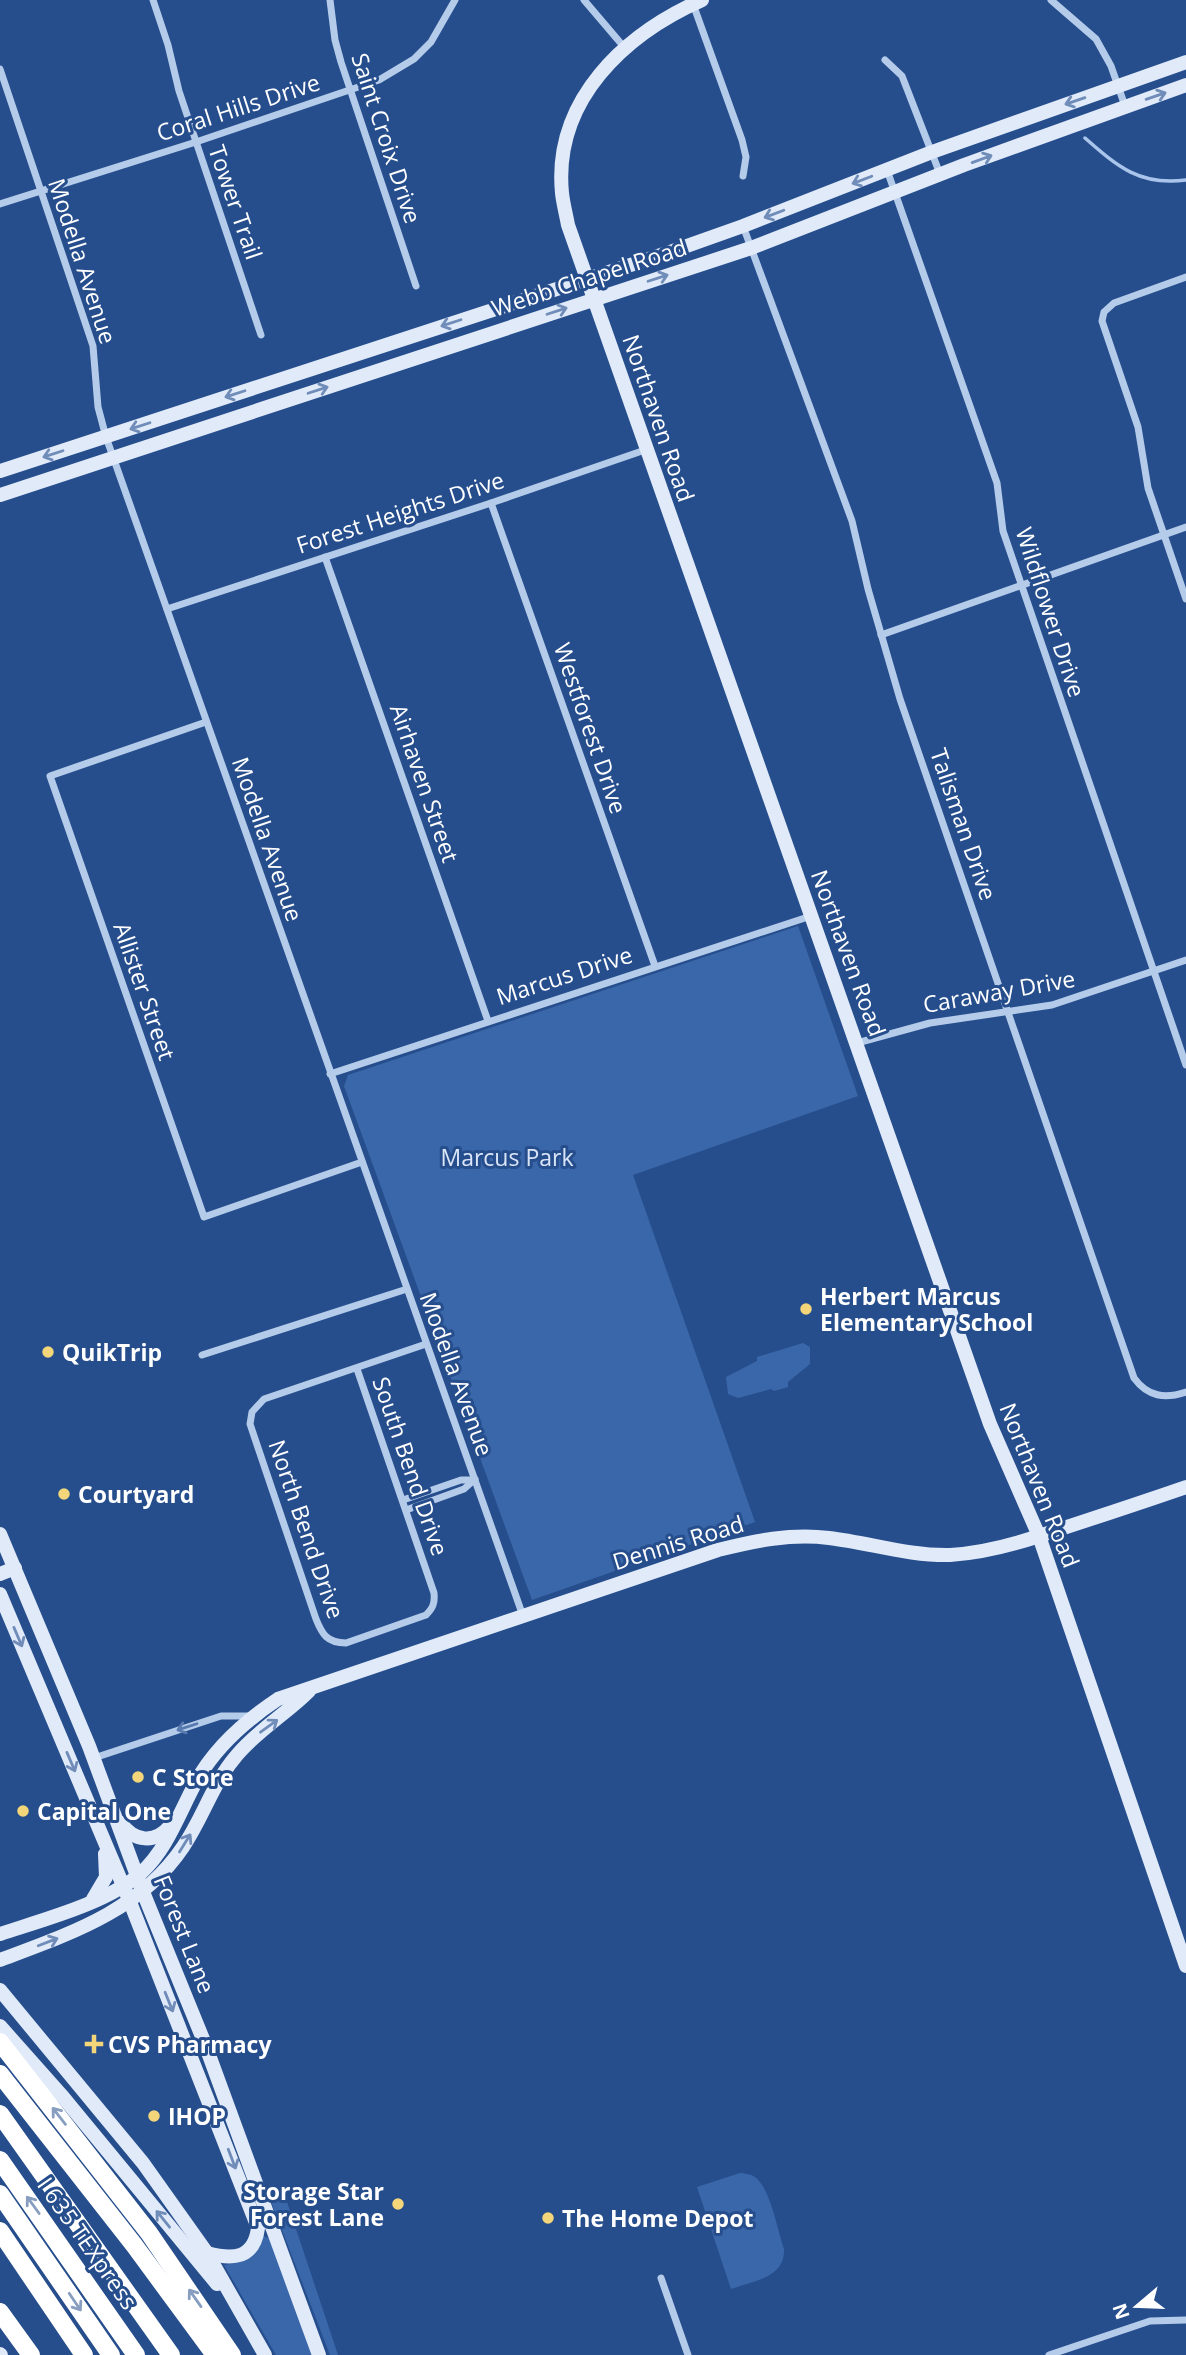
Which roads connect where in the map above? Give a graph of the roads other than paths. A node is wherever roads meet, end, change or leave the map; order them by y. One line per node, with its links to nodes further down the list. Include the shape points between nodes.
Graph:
1 (153, 0): 15 (street, Tower Trail)
2 (330, 0): 13 (street, Saint Croix Drive, via 335,40)
3 (455, 0): 13 (street, Coral Hills Drive, via 431,42 414,59)
4 (584, 0): 7 (street)
5 (1051, 0): 12 (street, via 1096,39)
6 (698, 2): 7 (main road, Northaven Road, via 653,25); 19 (street, via 742,139 746,157)
7 (624, 47): 26 (main road, Northaven Road, via 593,81 577,109 563,164 568,225)
8 (885, 60): 16 (street, via 902,76)
9 (1186, 62): 12 (main road, Webb Chapel Road)
10 (0, 69): 20 (street, Modella Avenue)
11 (1186, 85): 14 (main road, Webb Chapel Road, one-way to 11)
12 (1119, 86): 14 (street); 16 (main road, Webb Chapel Road, one-way to 16)
13 (352, 90): 15 (street, Coral Hills Drive); 27 (street, Saint Croix Drive)
14 (1125, 106): 18 (main road, Webb Chapel Road, one-way to 14)
15 (196, 142): 20 (street, Coral Hills Drive); 29 (street, Tower Trail)
16 (932, 152): 17 (main road, Webb Chapel Road); 18 (street)
17 (887, 170): 21 (street, Wildflower Drive); 23 (main road, Webb Chapel Road, one-way to 23)
18 (940, 174): 21 (main road, Webb Chapel Road)
19 (743, 176)
20 (41, 192): 22 (street, Coral Hills Drive); 30 (street, Modella Avenue, via 93,346 98,407)
21 (895, 192): 24 (main road, Webb Chapel Road); 39 (street, Wildflower Drive, via 998,483 1003,531)
22 (0, 204)
23 (743, 226): 24 (street, Talisman Drive); 26 (main road, Webb Chapel Road)
24 (751, 248): 28 (main road, Webb Chapel Road, one-way to 24); 42 (street, Talisman Drive, via 852,522)
25 (1186, 277): 37 (street, via 1114,303 1102,321 1138,427 1149,488)
26 (585, 278): 28 (main road, Northaven Road); 30 (main road, Webb Chapel Road, one-way to 30)
27 (416, 286)
28 (593, 299): 31 (main road, Northaven Road); 32 (main road, Webb Chapel Road, one-way to 28)
29 (261, 335)
30 (106, 437): 32 (street, Modella Avenue); 33 (main road, Webb Chapel Road, one-way to 33)
31 (645, 450): 35 (street, Forest Heights Drive); 44 (main road, Northaven Road)
32 (113, 458): 34 (main road, Webb Chapel Road); 41 (street, Modella Avenue)
33 (0, 471)
34 (0, 495)
35 (491, 503): 38 (street, Forest Heights Drive); 46 (street, Westforest Drive)
36 (1186, 527): 37 (street)
37 (1164, 535): 39 (street); 40 (street)
38 (325, 557): 41 (street, Forest Heights Drive); 49 (street, Airhaven Street)
39 (1021, 585): 42 (street); 47 (street, Wildflower Drive)
40 (1186, 599)
41 (167, 609): 43 (street, Modella Avenue)
42 (881, 635): 48 (street, Talisman Drive)
43 (206, 722): 52 (street, Modella Avenue); 53 (street, Allister Street, via 50,776 204,1217)
44 (811, 916): 46 (street, Marcus Drive); 50 (main road, Northaven Road)
45 (1186, 960): 47 (street, Caraway Drive)
46 (655, 966): 49 (street, Marcus Drive)
47 (1154, 971): 48 (street, Caraway Drive, via 1072,999); 51 (street, Wildflower Drive)
48 (1008, 1012): 50 (street, Caraway Drive, via 930,1023); 58 (street, Talisman Drive, via 1134,1378 1160,1396)
49 (488, 1021): 52 (street, Marcus Drive)
50 (857, 1043): 64 (main road, Northaven Road, via 990,1424)
51 (1186, 1065)
52 (330, 1074): 53 (street, Modella Avenue)
53 (362, 1162): 54 (street, Modella Avenue)
54 (407, 1289): 55 (street, Modella Avenue); 56 (street)
55 (426, 1344): 57 (street); 59 (street, Modella Avenue)
56 (202, 1355)
57 (357, 1369): 61 (street, South Bend Drive); 69 (street, North Bend Drive, via 264,1399 252,1412 250,1423 316,1619)
58 (1186, 1392)
59 (475, 1479): 61 (street); 62 (street, via 464,1489); 68 (street, Modella Avenue)
60 (1186, 1487): 64 (main road, Dennis Road)
61 (403, 1500): 62 (street, South Bend Drive)
62 (406, 1510): 69 (street, South Bend Drive, via 435,1600 431,1610 345,1643)
63 (0, 1534): 65 (main road, Forest Lane)
64 (1039, 1536): 68 (main road, Dennis Road, via 1003,1548 947,1555 796,1535 754,1541); 89 (main road, Northaven Road)
65 (15, 1568): 66 (main road); 71 (main road, Forest Lane)
66 (0, 1574)
67 (0, 1594): 73 (main road, Forest Lane, one-way to 73)
68 (524, 1616): 70 (main road, Dennis Road)
69 (328, 1639)
70 (313, 1688): 72 (main road, Dennis Road, via 278,1699); 76 (main road, one-way to 70)
71 (74, 1710): 73 (main road); 75 (main road, Forest Lane)
72 (253, 1716): 74 (main road, Dennis Road); 75 (street, one-way to 75, via 221,1716)
73 (53, 1718): 79 (main road, Forest Lane, one-way to 79)
74 (213, 1757): 76 (main road); 77 (main road, Dennis Road)
75 (94, 1758): 78 (main road, Forest Lane)
76 (227, 1767): 82 (main road, one-way to 76, via 183,1847)
77 (180, 1814): 78 (main road, via 166,1832 146,1839 134,1836); 80 (main road, Dennis Road, via 160,1850)
78 (116, 1817): 80 (main road, Forest Lane)
79 (100, 1832): 81 (main road, Forest Lane); 83 (main road, via 106,1877)
80 (137, 1876): 81 (main road, Dennis Road); 82 (main road, Forest Lane)
81 (123, 1886): 83 (main road, Dennis Road); 84 (main road, Forest Lane)
82 (143, 1892): 84 (main road); 99 (main road, Forest Lane, via 205,2045)
83 (91, 1902): 86 (main road, Dennis Road)
84 (130, 1902): 85 (main road); 87 (main road, Forest Lane)
85 (96, 1922): 87 (main road, via 127,1922); 88 (main road, one-way to 85)
86 (0, 1934)
87 (144, 1938): 99 (main road, Forest Lane, one-way to 99)
88 (0, 1961)
89 (1186, 1966)
90 (0, 1990): 93 (main road)
91 (0, 2005): 93 (main road, via 21,2027)
92 (0, 2026): 105 (main road, one-way to 92)
93 (39, 2036): 103 (main road, via 143,2162)
94 (0, 2042): 115 (highway, one-way to 94, via 149,2233)
95 (0, 2074): 114 (highway)
96 (0, 2114): 113 (highway)
97 (0, 2160): 101 (highway, I 635 TEXpress, one-way to 97)
98 (0, 2194): 110 (highway, I 635 TEXpress, one-way to 110)
99 (255, 2199): 103 (main road, via 258,2228 253,2246 230,2258); 117 (main road, Forest Lane)
100 (0, 2231): 109 (highway)
101 (65, 2251): 111 (highway, I 635 TEXpress); 112 (highway)
102 (0, 2253): 109 (highway)
103 (207, 2253): 105 (main road)
104 (661, 2278): 118 (street)
105 (237, 2309): 116 (main road)
106 (0, 2312): 108 (highway)
107 (1186, 2320): 119 (street, via 1150,2321)
108 (31, 2355)
109 (82, 2355)
110 (111, 2355)
111 (136, 2355)
112 (148, 2355)
113 (171, 2355)
114 (215, 2355)
115 (232, 2355)
116 (265, 2355)
117 (319, 2355)
118 (688, 2355)
119 (1049, 2355)

